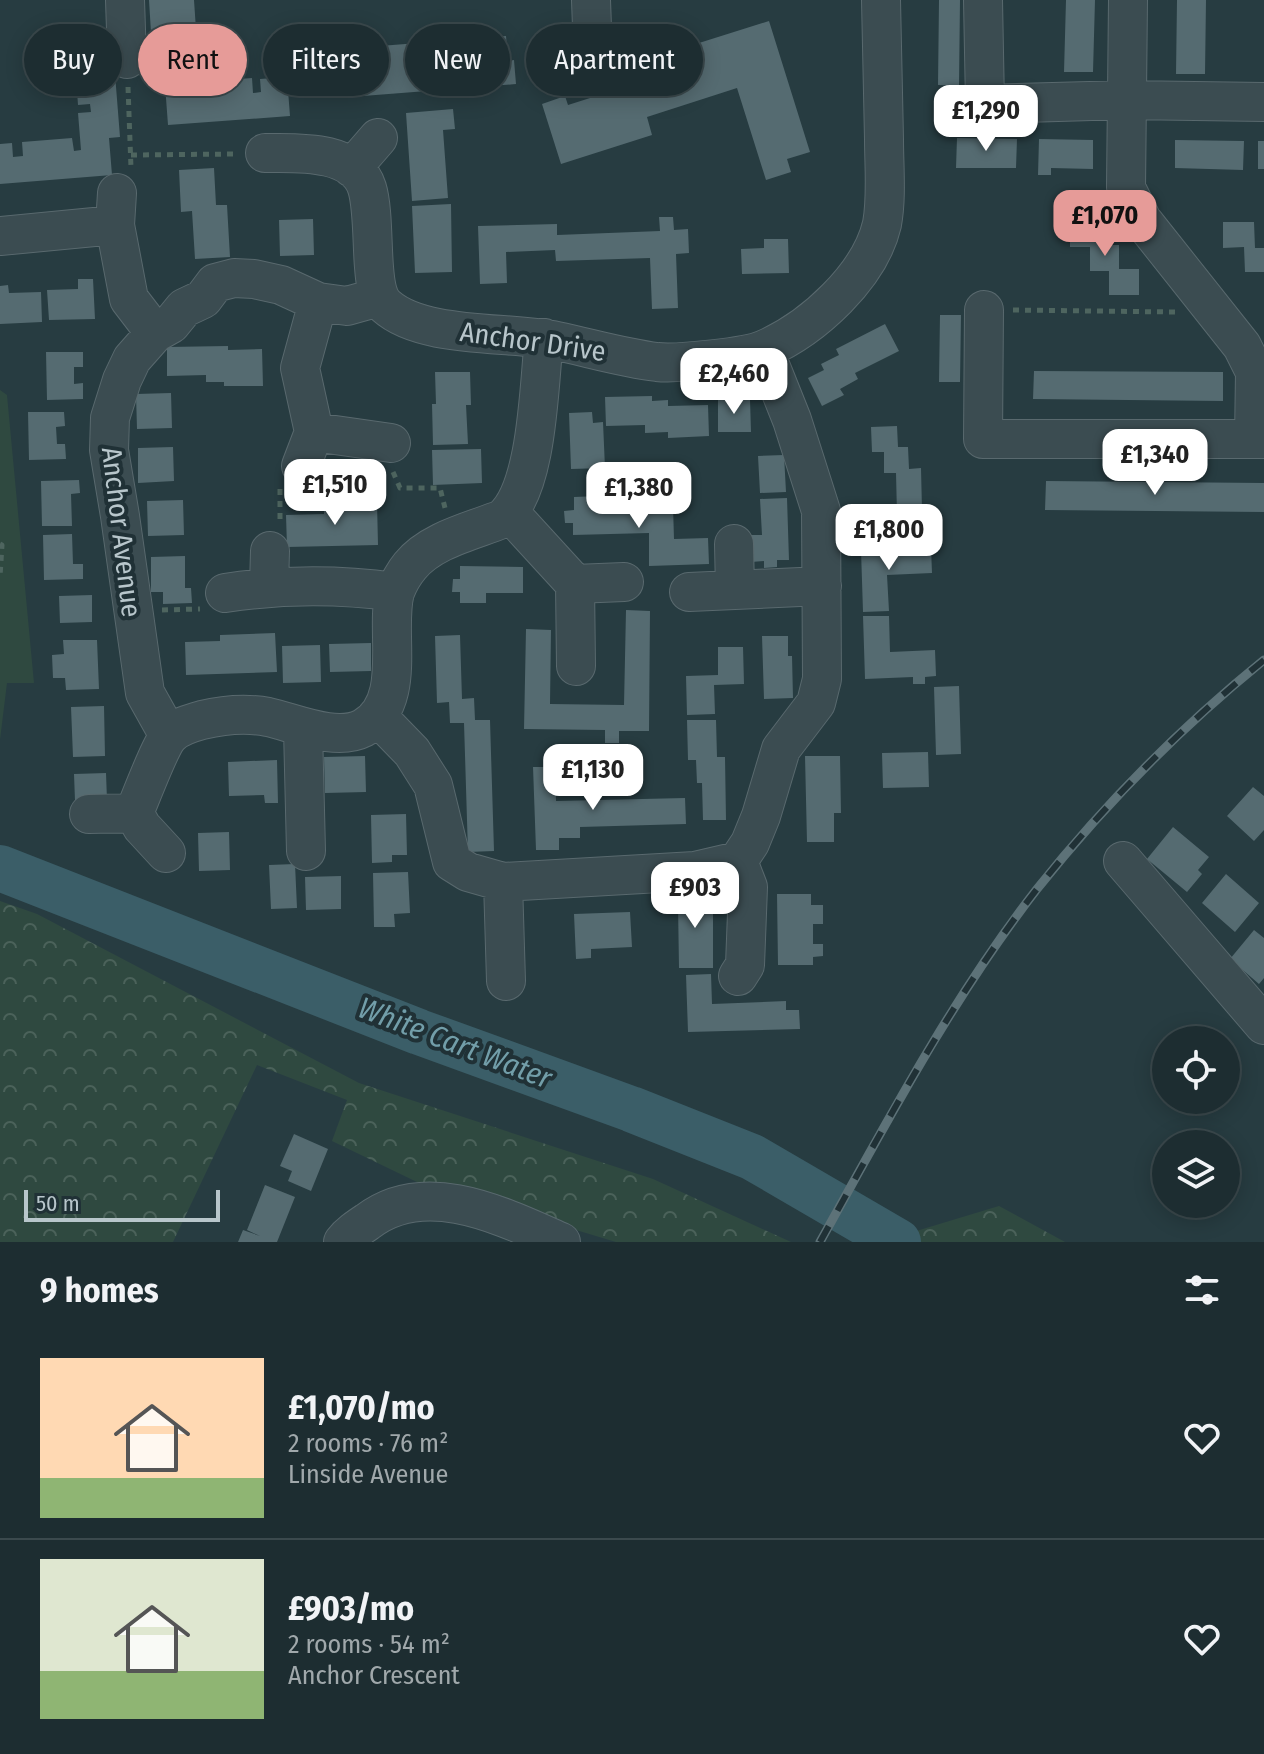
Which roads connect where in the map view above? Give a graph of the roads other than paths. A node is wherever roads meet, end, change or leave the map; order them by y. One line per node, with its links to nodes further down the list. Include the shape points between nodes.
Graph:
1 (125, 0): 7 (street)
2 (591, 0): 6 (street)
3 (881, 0): 19 (street, Anchor Drive, via 881,225 867,262 834,304)
4 (983, 0): 8 (street, via 985,104)
5 (1128, 0): 8 (street)
6 (592, 24)
7 (127, 59)
8 (1126, 100): 9 (street); 20 (street, via 1126,188 1142,220 1242,346 1255,372)
9 (1264, 102)
10 (378, 138): 12 (street)
11 (265, 153): 12 (street, via 310,153)
12 (352, 168): 14 (street, via 367,186)
13 (0, 236): 17 (street, via 116,209 129,299)
14 (379, 297): 15 (street, Anchor Avenue, via 347,306); 18 (street, Anchor Drive, via 403,316 440,328)
15 (318, 302): 17 (street, Anchor Avenue, via 281,285 234,278 215,283 203,299); 21 (street, via 300,368 308,449)
16 (984, 310): 20 (street, via 983,439)
17 (155, 333): 34 (street, Anchor Avenue, via 122,380 110,418 109,450 145,693)
18 (544, 338): 19 (street, Anchor Drive, via 659,362); 22 (street, via 532,451 523,489)
19 (764, 350): 26 (street, via 821,511)
20 (1259, 439)
21 (391, 443)
22 (510, 513): 25 (street); 28 (street, via 429,549 410,566)
23 (734, 544): 27 (street)
24 (624, 582): 25 (street)
25 (575, 584): 31 (street)
26 (822, 586): 27 (street); 39 (street, via 822,679 816,703 781,749 750,843)
27 (735, 590): 29 (street)
28 (395, 592): 30 (street, via 269,569); 32 (street, via 391,686)
29 (689, 592)
30 (225, 593)
31 (576, 666)
32 (377, 716): 33 (street, via 361,729); 41 (street, via 412,752 433,785 452,862)
33 (303, 729): 34 (street, via 268,717 239,715 188,724); 37 (street)
34 (169, 736): 35 (street)
35 (134, 813): 36 (street); 38 (street)
36 (89, 814)
37 (306, 851)
38 (166, 853)
39 (738, 861): 41 (street, via 695,871); 42 (street, via 748,887 745,965)
40 (1123, 861): 44 (street)
41 (503, 882): 43 (street)
42 (738, 976)
43 (506, 981)
44 (1262, 1016)
45 (343, 1242): 46 (street, via 383,1209 412,1201 492,1212)
46 (561, 1242)

